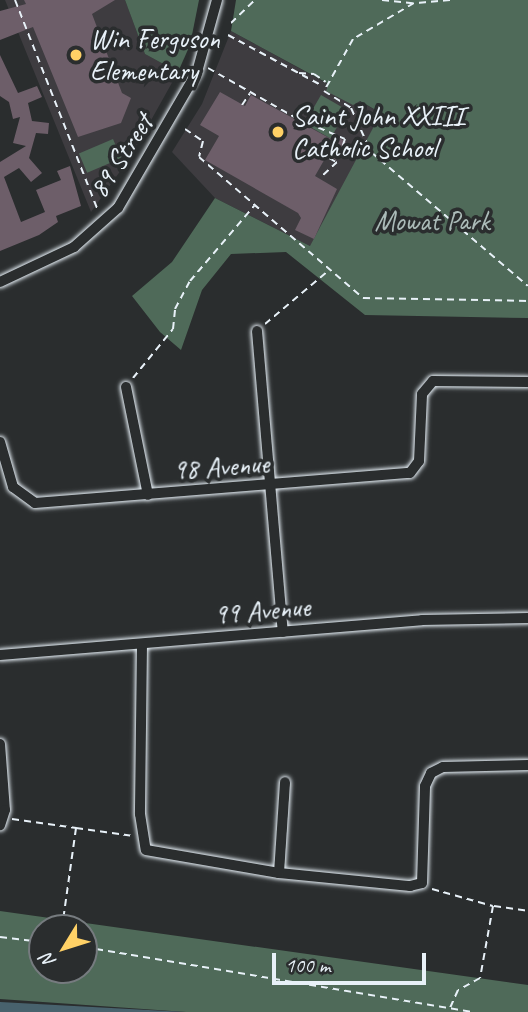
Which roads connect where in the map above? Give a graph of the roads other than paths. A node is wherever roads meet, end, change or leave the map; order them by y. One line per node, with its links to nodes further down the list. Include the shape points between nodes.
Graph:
1 (217, 0): 2 (street, 89 Street, via 201,64 146,166 104,224 61,255)
2 (0, 282)
3 (257, 331): 7 (street)
4 (528, 382): 7 (street, 98 Avenue, via 433,381 422,394 419,461 410,473)
5 (126, 387): 8 (street)
6 (0, 442): 8 (street, 98 Avenue, via 13,487 35,503)
7 (271, 486): 8 (street, 98 Avenue); 10 (street)
8 (148, 495)
9 (528, 618): 10 (street, 99 Avenue, via 422,620)
10 (283, 632): 11 (street, 99 Avenue)
11 (142, 644): 12 (street, 99 Avenue); 17 (street, via 140,814 146,850)
12 (0, 655)
13 (0, 744): 16 (street)
14 (528, 765): 17 (street, via 443,767 431,772 425,786 416,885)
15 (285, 782): 17 (street)
16 (2, 822)
17 (279, 873)

